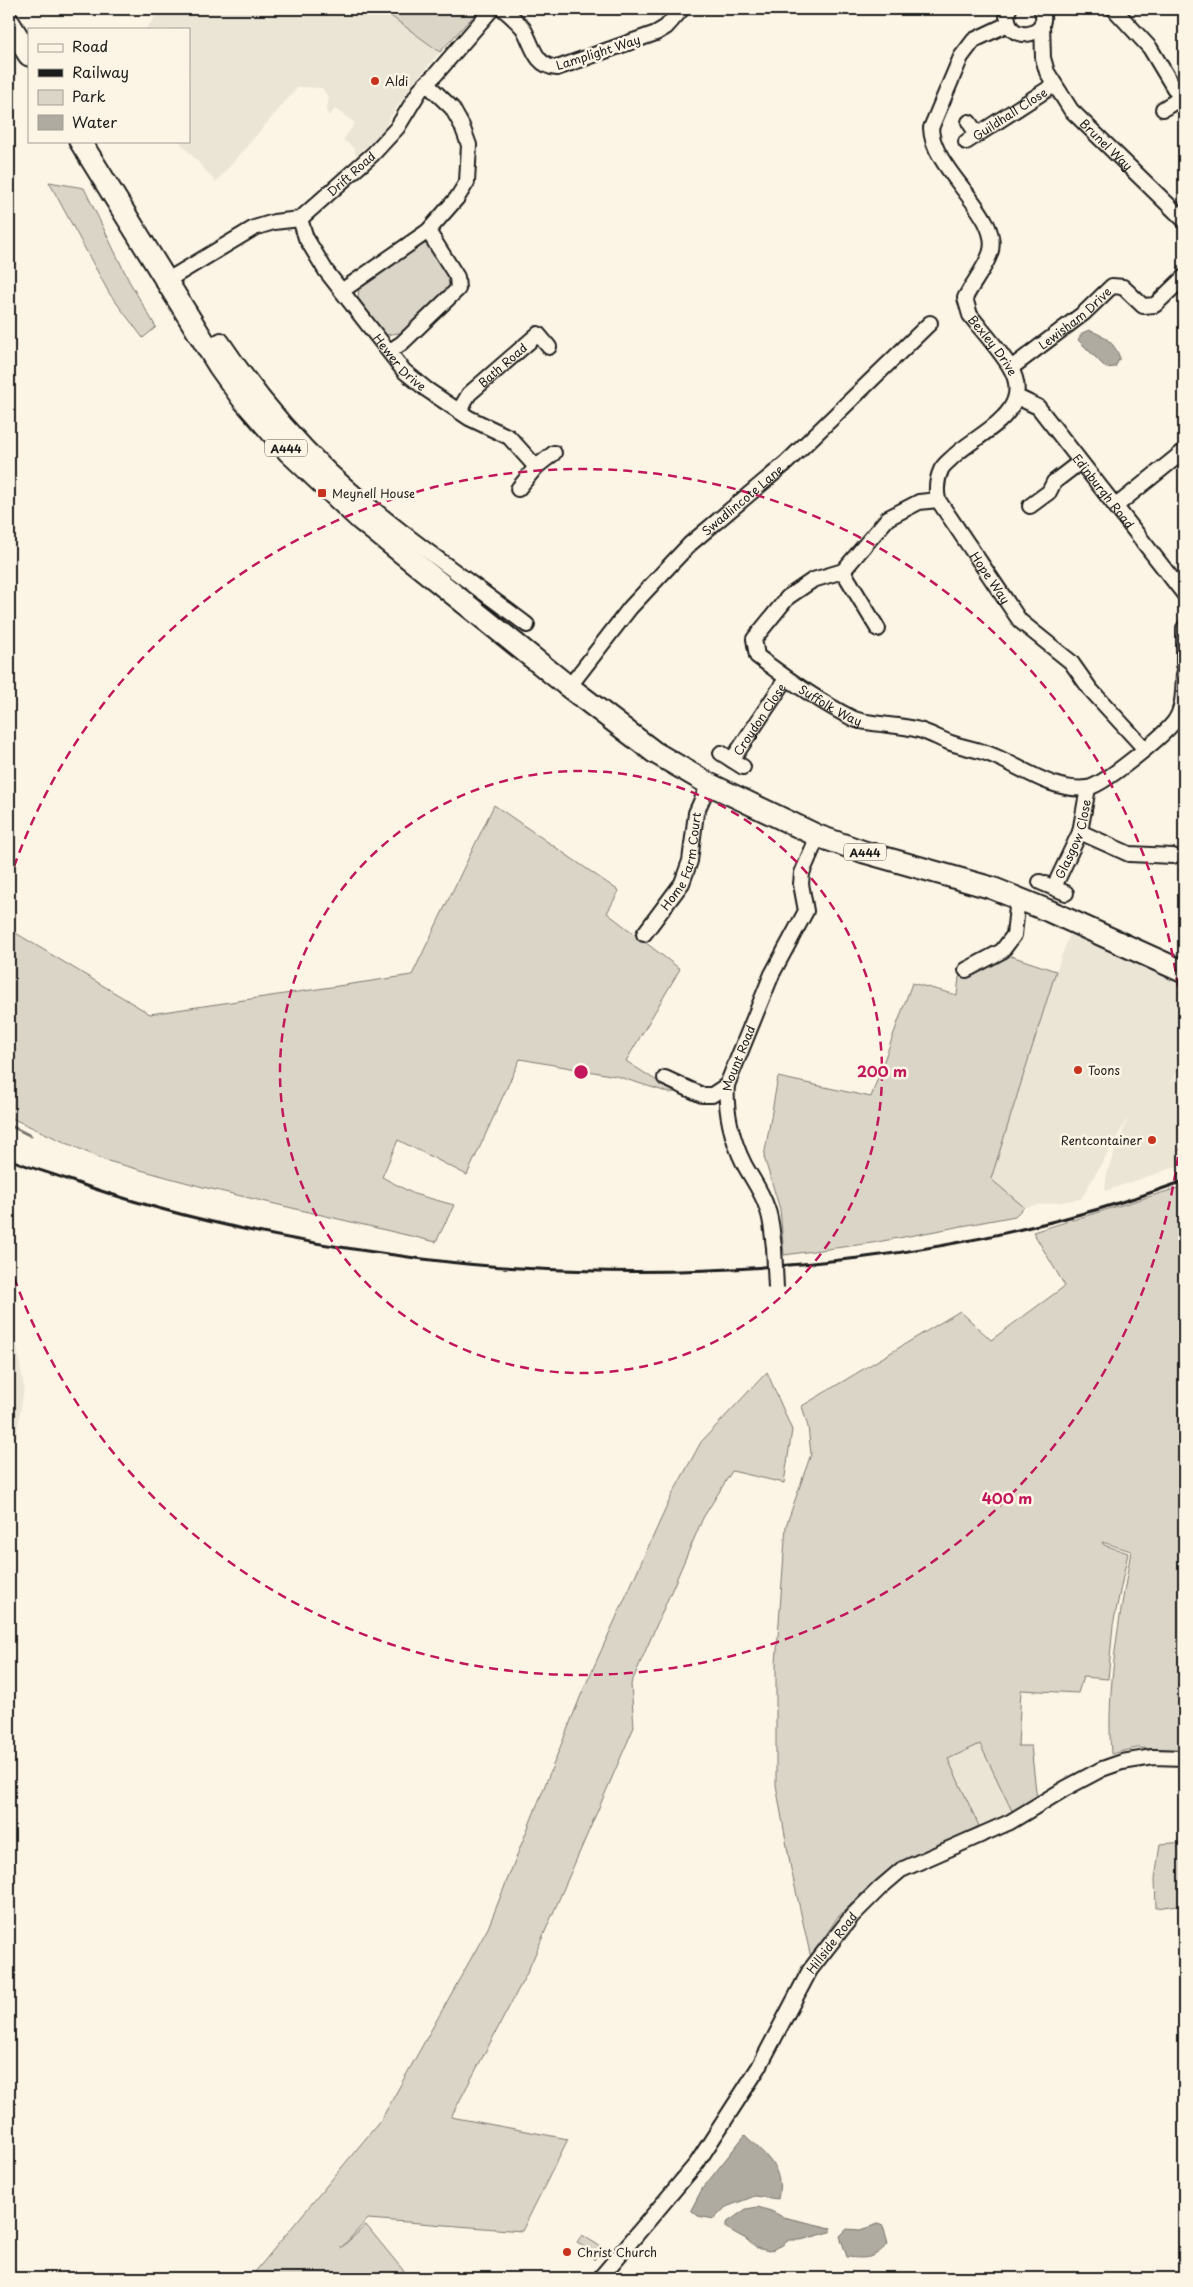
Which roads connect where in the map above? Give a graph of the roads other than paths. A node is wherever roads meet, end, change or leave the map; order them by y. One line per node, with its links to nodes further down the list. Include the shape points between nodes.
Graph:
1 (492, 9): 12 (street, Drift Road)
2 (503, 9): 3 (street, Lamplight Way, via 522,27 537,58 556,68 656,33)
3 (682, 9)
4 (1009, 9): 8 (street)
5 (1114, 9): 14 (street, via 1150,48)
6 (1045, 13): 9 (street, via 1036,32); 11 (street, Brunel Way)
7 (9, 23): 10 (highway)
8 (1008, 24): 9 (street, Brunel Way, via 1013,31); 27 (street, Bexley Drive, via 974,40 960,57 931,128 935,148 984,218 991,239 990,253 965,298 970,315)
9 (1023, 35): 11 (street, Brunel Way)
10 (28, 53)
11 (1043, 58): 13 (street, Brunel Way)
12 (427, 84): 19 (street, Drift Road, via 397,128 373,154); 20 (street, via 452,108 462,126 469,146 470,165 467,182 457,198)
13 (1054, 85): 16 (street, Guildhall Close); 18 (street, Brunel Way, via 1071,110)
14 (1182, 97): 15 (street)
15 (1163, 109)
16 (971, 133)
17 (81, 142): 22 (highway, A444)
18 (1184, 218)
19 (300, 219): 22 (street, via 254,228); 23 (street, Hewer Drive, via 306,238 326,271)
20 (428, 231): 23 (street); 26 (street, via 457,277 458,289)
21 (1184, 277): 27 (street, Lewisham Drive, via 1155,305 1149,306 1143,306 1123,287 1112,286 1084,313)
22 (166, 281): 38 (highway, A444, via 242,398 289,452 346,506)
23 (343, 290): 26 (street, Hewer Drive)
24 (930, 323): 47 (street, Swadlincote Lane, via 786,463 690,544 624,615)
25 (549, 347): 29 (street, Bath Road, via 538,334 469,394)
26 (390, 351): 29 (street, Hewer Drive, via 404,371)
27 (1011, 368): 28 (street, Bexley Drive)
28 (1017, 397): 32 (street, Edinburgh Road, via 1038,407); 35 (street, via 1008,413 941,468 936,490)
29 (458, 411): 33 (street, Hewer Drive, via 509,438)
30 (1184, 451): 37 (street)
31 (554, 453): 33 (street)
32 (1080, 462): 36 (street); 37 (street, Edinburgh Road)
33 (536, 467): 34 (street)
34 (518, 489)
35 (938, 500): 39 (street, via 920,502 888,518); 49 (street, Hope Way, via 1020,621 1071,662 1090,689)
36 (1030, 506)
37 (1116, 506): 40 (street, Edinburgh Road)
38 (405, 544): 41 (street); 47 (highway, A444, via 476,611)
39 (842, 571): 43 (street); 46 (street, Suffolk Way, via 813,580 788,597 754,640 757,656)
40 (1184, 594)
41 (526, 625)
42 (1184, 628): 44 (street)
43 (878, 629)
44 (1184, 666)
45 (1184, 674): 48 (street)
46 (786, 679): 50 (street, Croydon Close); 52 (street, Suffolk Way, via 854,719 918,730 994,756 1048,782)
47 (569, 687): 51 (highway, A444, via 654,752)
48 (1183, 704): 49 (street, via 1174,721)
49 (1145, 749): 52 (street)
50 (732, 760)
51 (709, 784): 54 (highway, A444); 60 (street, Home Farm Court, via 696,813 690,861 682,883)
52 (1088, 788): 53 (street, Glasgow Close)
53 (1080, 832): 55 (street, via 1129,854); 57 (street, Glasgow Close)
54 (818, 836): 59 (highway, A444); 64 (street, Mount Road, via 802,874 806,911 772,974)
55 (1173, 856)
56 (1040, 882): 57 (street, Glasgow Close)
57 (1054, 887): 58 (street, Glasgow Close)
58 (1066, 894)
59 (1018, 898): 61 (street, via 1014,935 1002,951); 62 (highway, A444)
60 (644, 934)
61 (966, 970)
62 (1184, 972)
63 (665, 1078): 64 (street, via 702,1095 712,1095)
64 (727, 1085): 65 (street, Mount Road, bridge, via 729,1121 744,1163 757,1182 768,1210)
65 (776, 1288)
66 (1184, 1758): 67 (street, Hillside Road, via 1153,1758 1104,1768 1010,1822 901,1870 880,1888 852,1916 810,1970 760,2067 697,2163)
67 (600, 2278)

